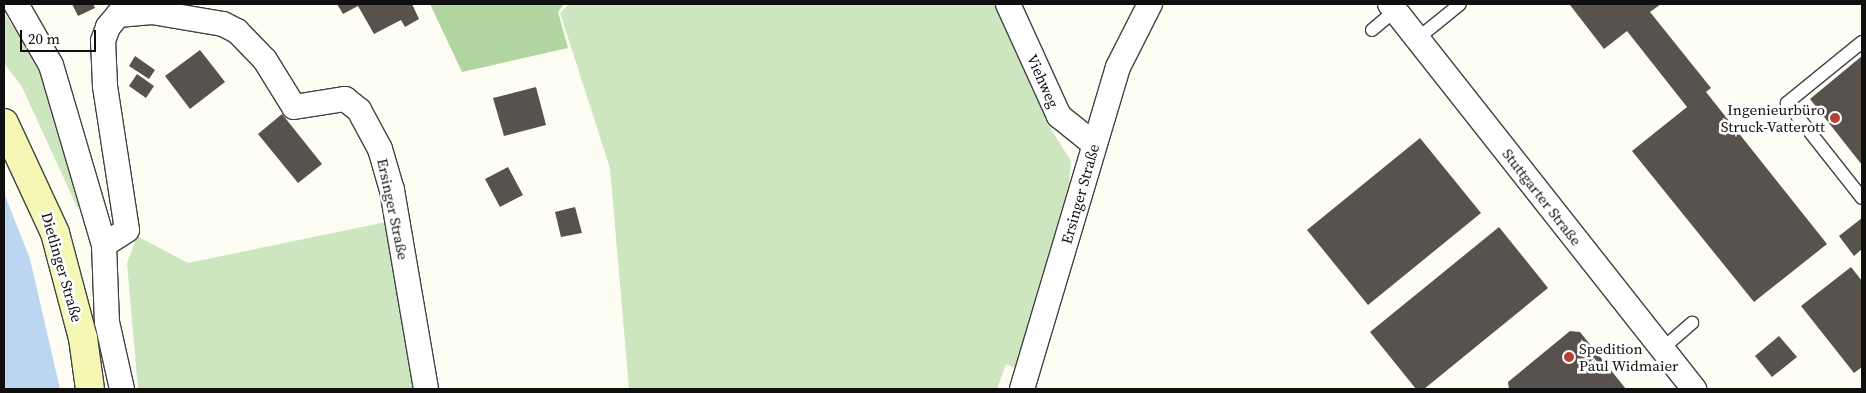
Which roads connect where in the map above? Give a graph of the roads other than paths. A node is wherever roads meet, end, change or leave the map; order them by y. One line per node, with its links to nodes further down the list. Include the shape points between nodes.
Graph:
1 (16, 4): 13 (street, Dietlinger Straße, via 51,65)
2 (1008, 4): 11 (street, Viehweg, via 1059,116)
3 (1150, 4): 11 (street, Ersinger Straße, via 1118,66)
4 (1460, 4): 8 (lane)
5 (1393, 7): 7 (lane); 8 (street, Stuttgarter Straße)
6 (119, 9): 13 (street, via 108,27 103,55 127,230); 18 (street, Ersinger Straße, via 209,18 251,44 294,107 345,99 353,103 380,150 392,190)
7 (1372, 30)
8 (1417, 39): 15 (street, Stuttgarter Straße)
9 (1862, 42): 12 (lane, via 1787,103)
10 (4, 123): 16 (main road, Dietlinger Straße, via 55,233 82,338)
11 (1094, 144): 19 (street, Ersinger Straße)
12 (1862, 198)
13 (104, 245): 17 (street, Dietlinger Straße, via 107,322)
14 (1692, 323): 15 (lane)
15 (1662, 349): 20 (street, Stuttgarter Straße)
16 (90, 389)
17 (122, 389)
18 (426, 389)
19 (1022, 389)
20 (1694, 389)

